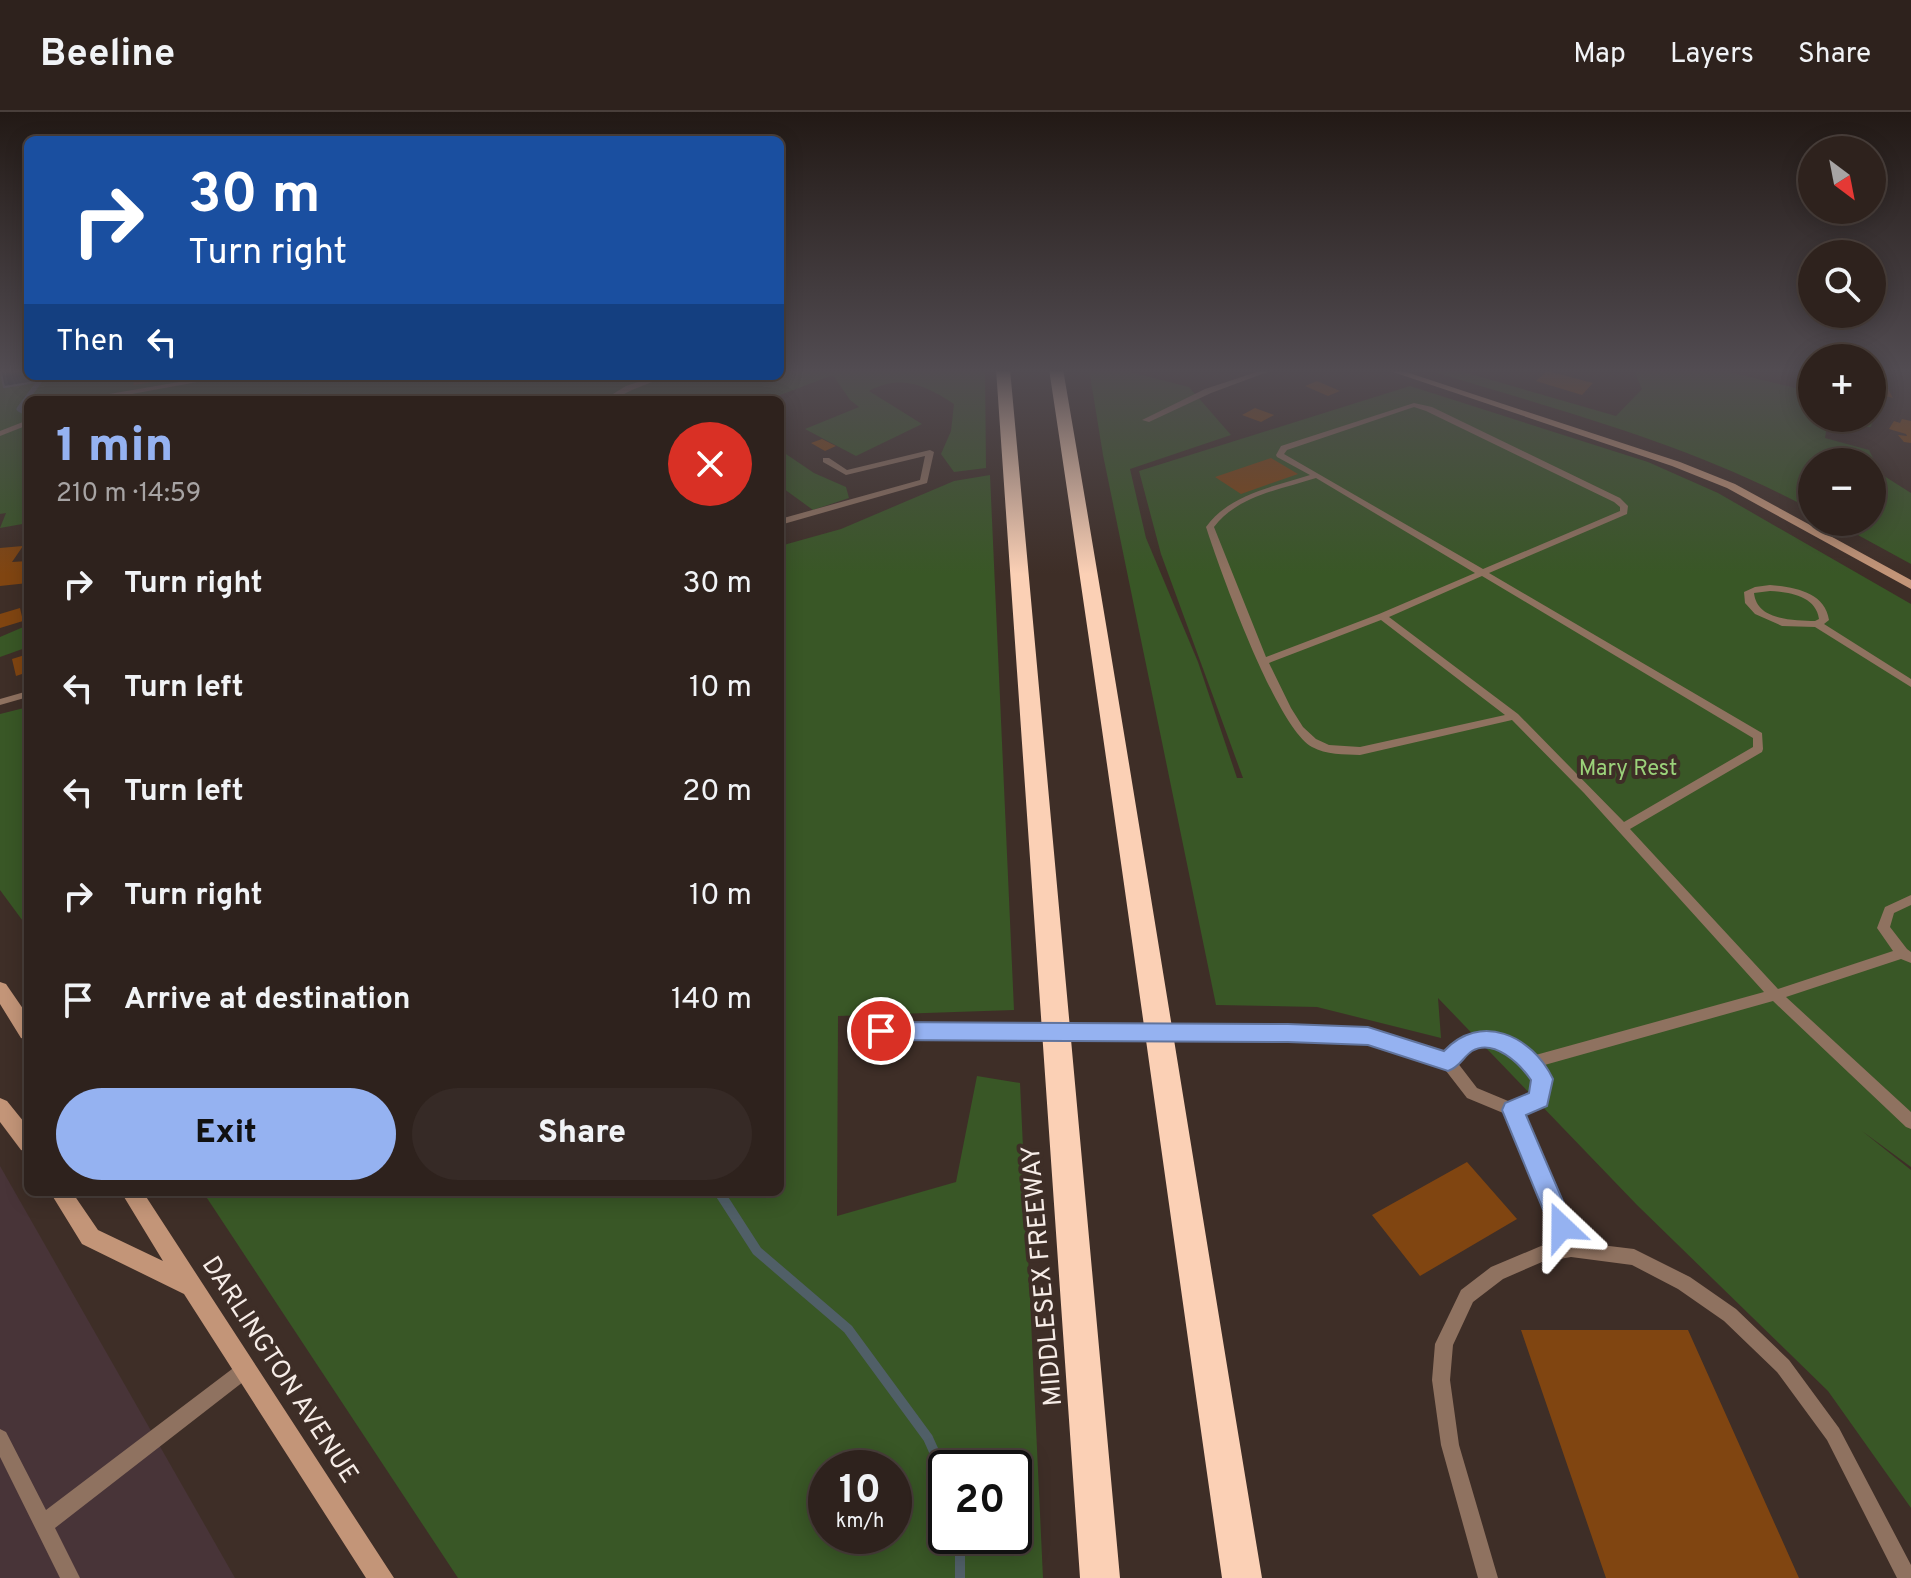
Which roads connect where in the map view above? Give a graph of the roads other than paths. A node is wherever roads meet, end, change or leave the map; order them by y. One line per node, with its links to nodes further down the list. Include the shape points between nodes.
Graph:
1 (1008, 437): 40 (highway, MIDDLESEX FREEWAY)
2 (1067, 437): 41 (highway)
3 (1316, 437): 7 (lane, via 1284,448 1280,455)
4 (1487, 437): 9 (lane, via 1624,506 1624,512)
5 (1592, 437): 10 (main road, via 1704,475)
6 (826, 460): 8 (lane, via 846,473 930,452 924,481)
7 (1317, 475): 9 (lane); 13 (lane, via 1230,505 1210,527)
8 (784, 521)
9 (1482, 572): 11 (lane); 18 (lane, via 1758,736 1758,749)
10 (1911, 585)
11 (1382, 616): 13 (lane); 17 (lane)
12 (1817, 624): 12 (lane, via 1824,620 1821,606 1801,593 1765,587 1749,592 1750,603 1769,618 1796,626); 14 (lane)
13 (1265, 661): 17 (lane, via 1288,715 1313,743 1335,750 1360,751)
14 (1911, 684)
15 (24, 695): 16 (lane)
16 (0, 702)
17 (1514, 716): 18 (lane)
18 (1622, 828): 22 (lane)
19 (1911, 900): 20 (lane, via 1889,910 1883,928)
20 (1907, 956): 22 (lane)
21 (0, 989): 23 (main road)
22 (1775, 995): 26 (lane); 29 (lane)
23 (24, 1026)
24 (881, 1031): 25 (lane, via 1368,1036)
25 (1448, 1062): 26 (lane, via 1464,1044 1485,1038 1508,1045); 28 (lane, via 1472,1093)
26 (1531, 1063): 28 (lane, via 1542,1079 1539,1099)
27 (0, 1107): 30 (main road)
28 (1513, 1110): 33 (lane)
29 (1911, 1122)
30 (24, 1138)
31 (63, 1196): 34 (main road, via 90,1237)
32 (134, 1196): 34 (main road, DARLINGTON AVENUE)
33 (1571, 1249): 42 (lane, via 1541,1254 1487,1281 1467,1296 1444,1344 1441,1380 1450,1445); 43 (lane, via 1634,1257 1684,1283 1730,1315 1783,1366 1833,1434)
34 (192, 1286): 35 (main road, DARLINGTON AVENUE)
35 (246, 1369): 37 (lane); 39 (main road, DARLINGTON AVENUE)
36 (0, 1438): 37 (lane)
37 (44, 1524): 38 (lane)
38 (70, 1578)
39 (381, 1578)
40 (1100, 1578)
41 (1242, 1578)
42 (1488, 1578)
43 (1907, 1578)

